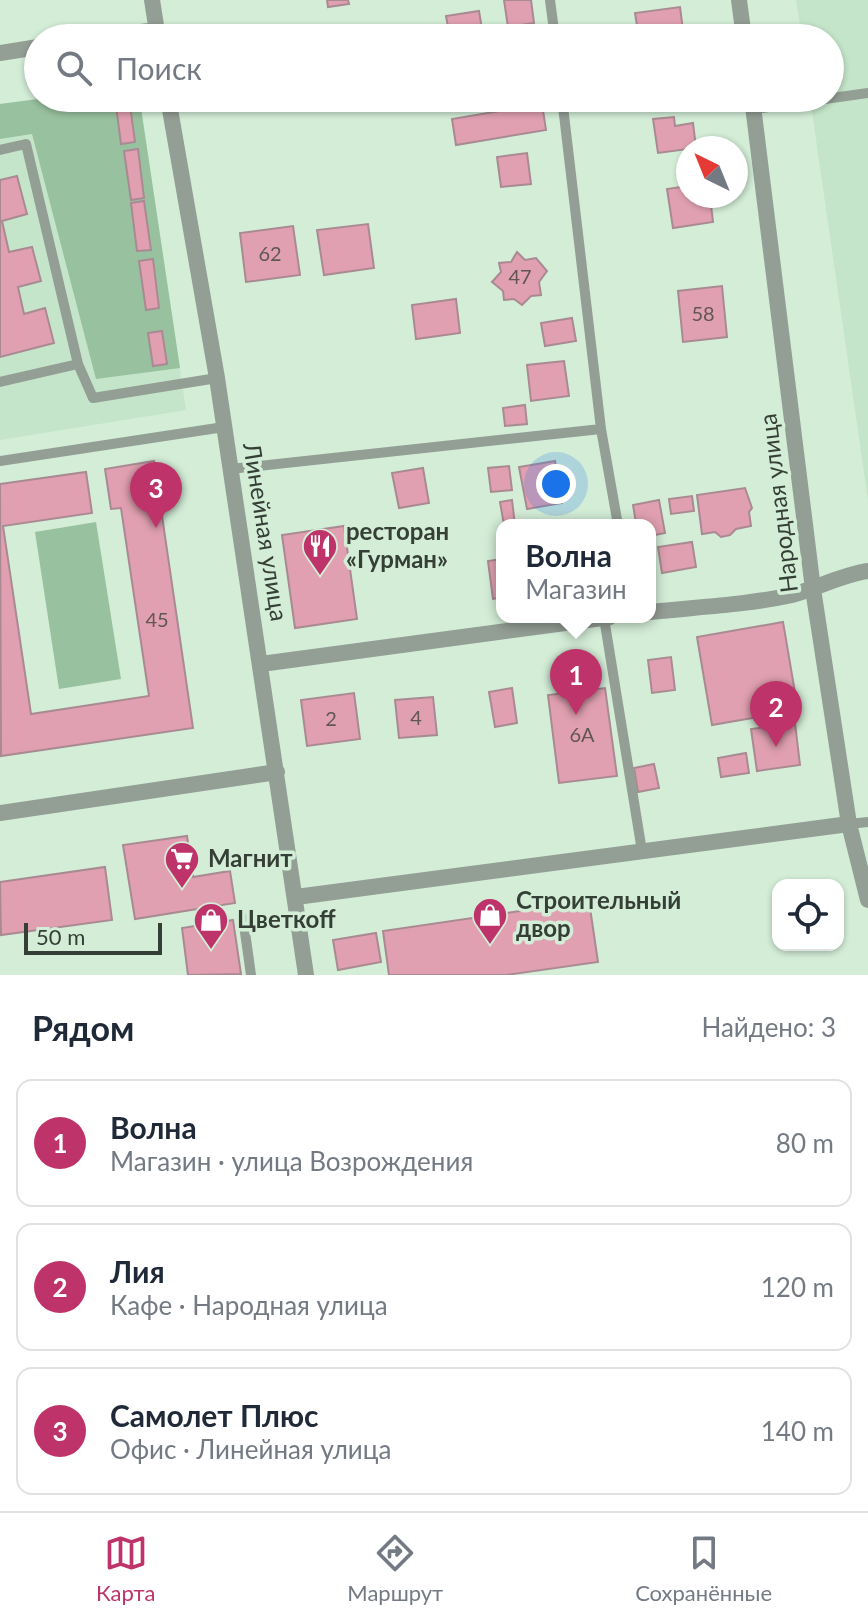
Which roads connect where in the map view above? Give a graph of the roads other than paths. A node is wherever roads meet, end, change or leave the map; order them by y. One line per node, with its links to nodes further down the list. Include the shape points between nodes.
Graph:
1 (152, 0): 4 (street)
2 (550, 0): 5 (lane)
3 (739, 0): 6 (street)
4 (156, 24)
5 (553, 24)
6 (742, 24)
7 (24, 49): 8 (street)
8 (0, 53)
9 (868, 93): 10 (lane)
10 (844, 95)
11 (170, 112): 16 (street, Линейная улица)
12 (564, 112): 19 (lane)
13 (754, 112): 24 (street, Народная улица)
14 (0, 150): 15 (lane, via 26,144)
15 (78, 364): 16 (lane, via 93,398); 17 (lane)
16 (217, 378): 18 (street, Линейная улица)
17 (0, 382)
18 (224, 427): 20 (lane); 21 (street, Линейная улица)
19 (601, 429): 21 (lane); 22 (lane)
20 (0, 461)
21 (230, 469): 28 (street, Линейная улица)
22 (617, 519)
23 (868, 571): 24 (street)
24 (813, 589): 25 (street); 32 (street, Народная улица)
25 (656, 611)
26 (567, 623): 28 (street)
27 (605, 623): 33 (lane)
28 (261, 664): 29 (street, Линейная улица)
29 (277, 772): 30 (street); 34 (street, Линейная улица)
30 (0, 813)
31 (868, 822): 32 (lane)
32 (849, 824): 33 (street); 35 (street, Народная улица)
33 (642, 851): 34 (street)
34 (296, 897): 38 (street, Линейная улица)
35 (868, 900)
36 (243, 918): 37 (lane)
37 (251, 975)
38 (306, 975)

